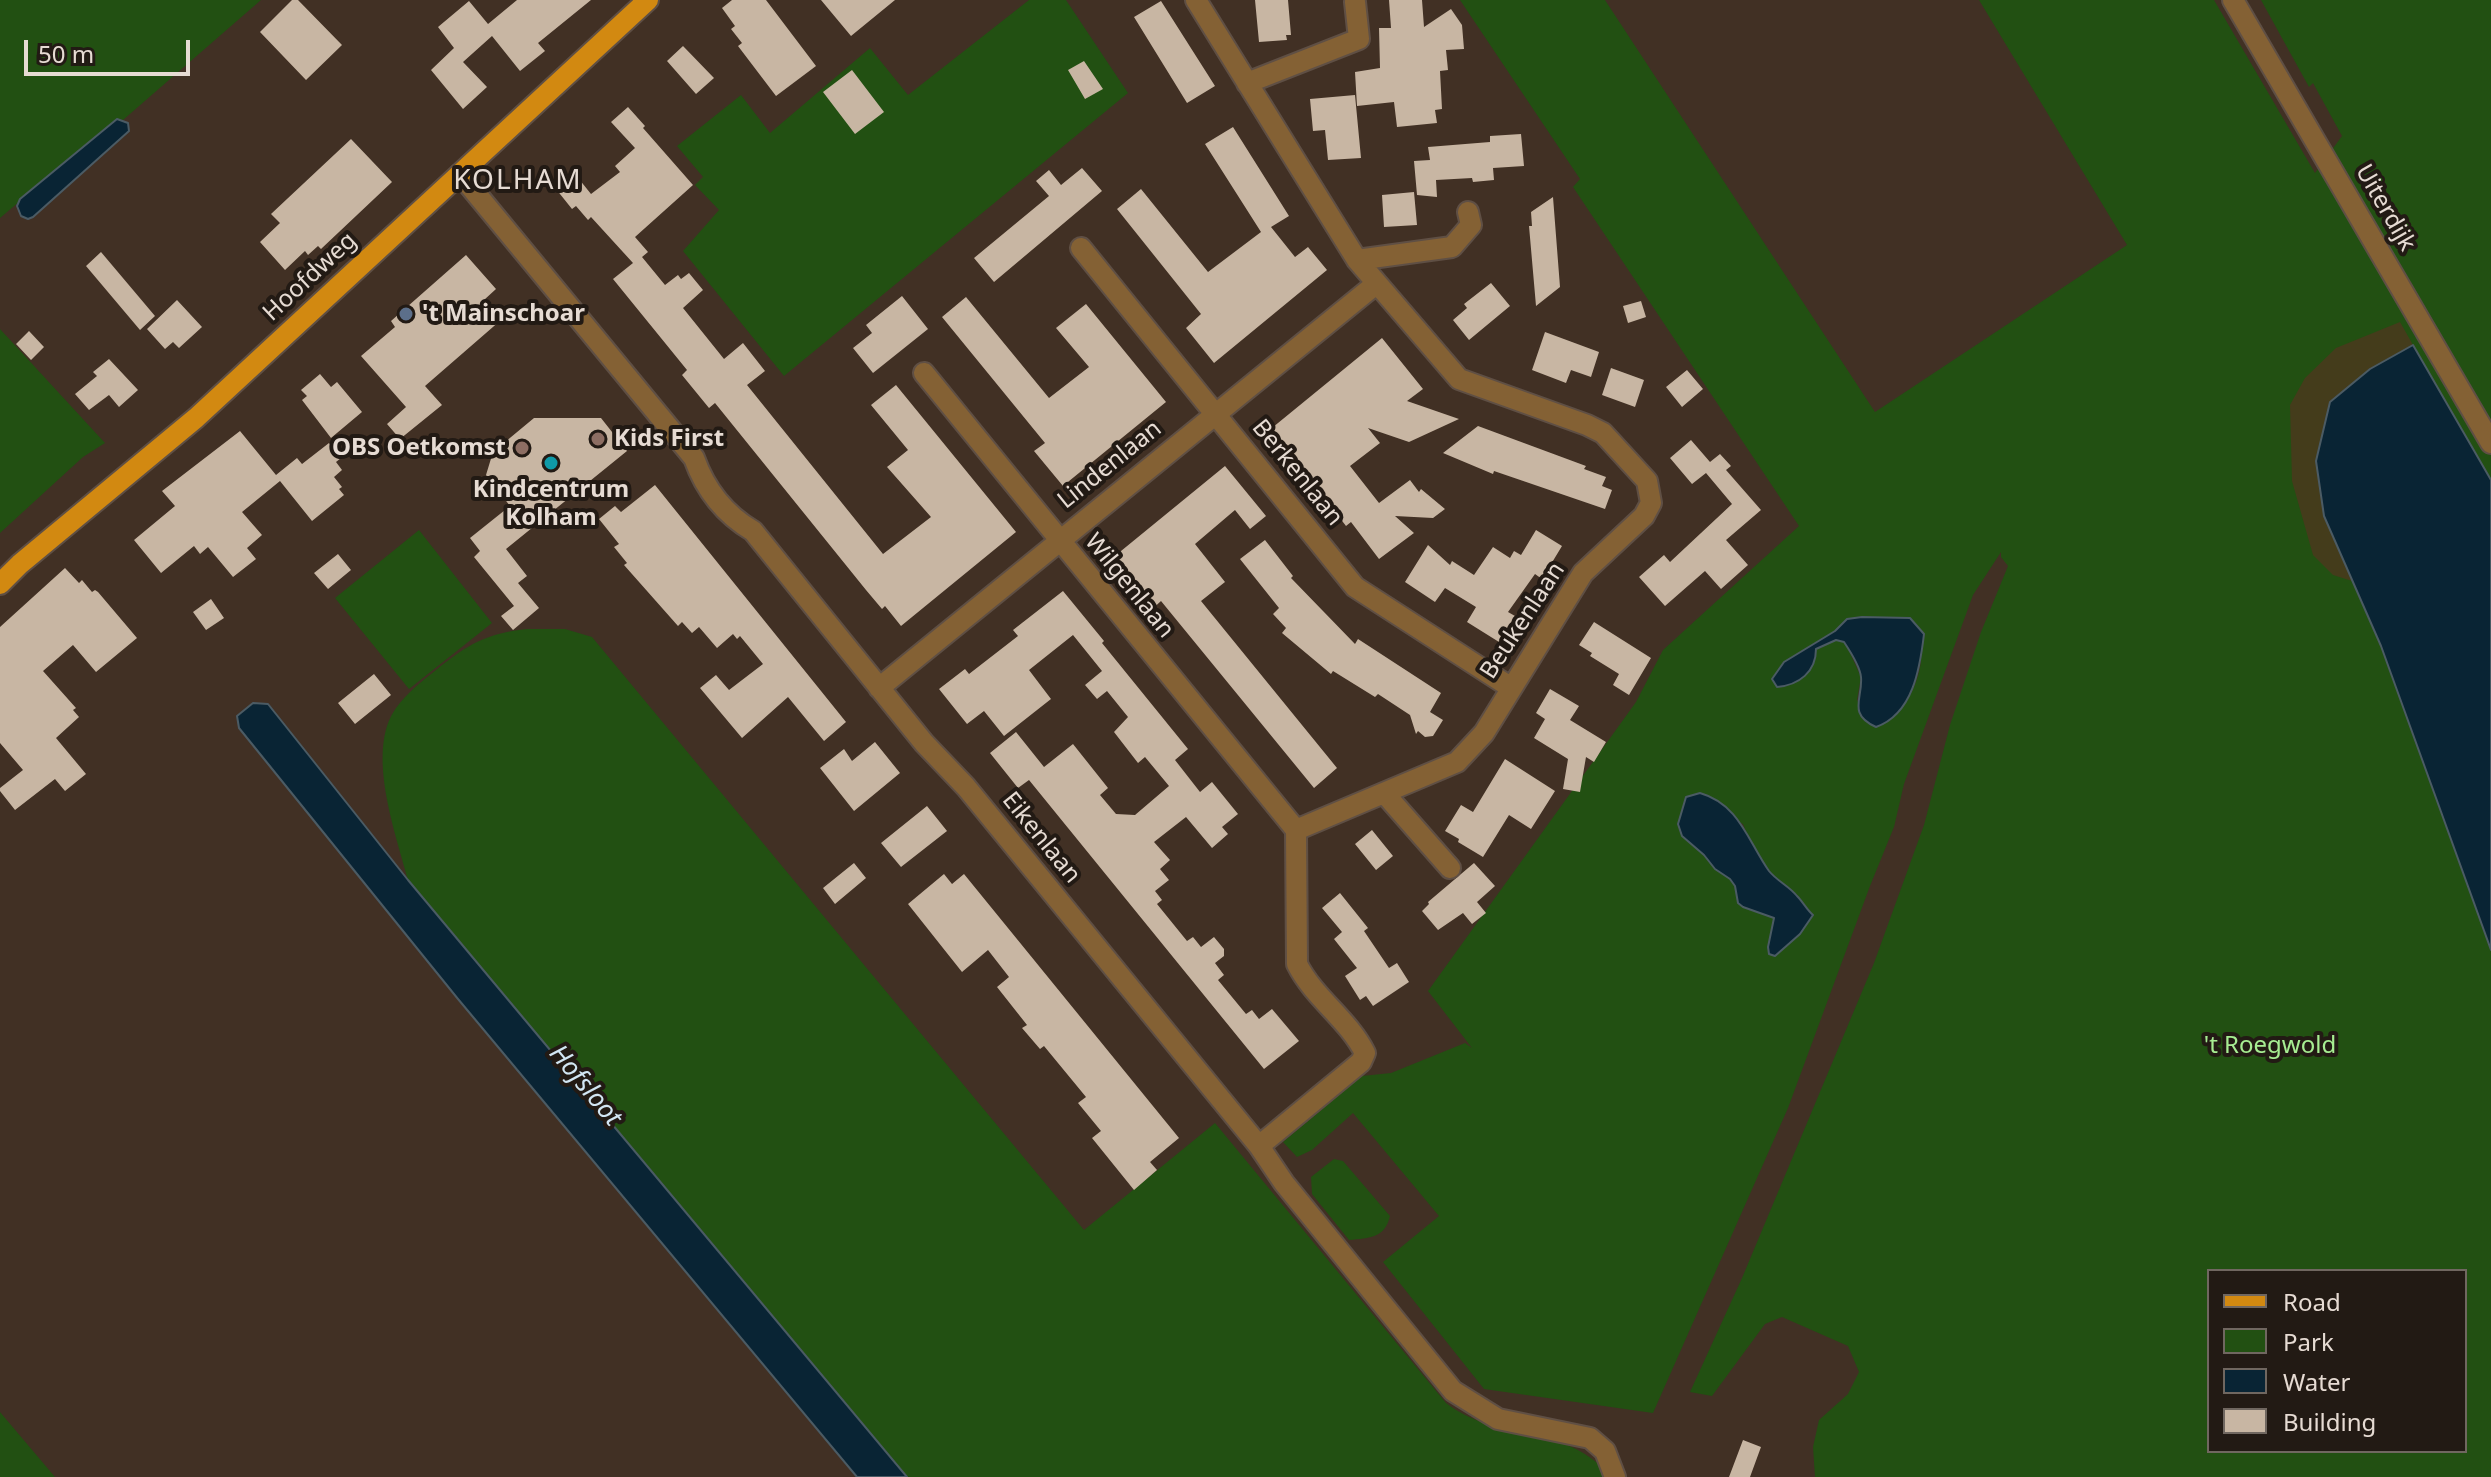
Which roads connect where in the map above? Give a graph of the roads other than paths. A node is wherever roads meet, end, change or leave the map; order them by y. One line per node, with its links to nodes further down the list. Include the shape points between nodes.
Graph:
1 (648, 0): 6 (main road, Hoofdweg)
2 (1196, 0): 5 (street, Beukenlaan)
3 (2233, 0): 13 (street, Uiterdijk)
4 (1355, 2): 5 (street, via 1359,39)
5 (1247, 83): 9 (street, Beukenlaan)
6 (460, 174): 15 (main road, Hoofdweg, via 196,418); 17 (street, Eikenlaan, via 694,458 703,482 733,519 753,531)
7 (1468, 212): 9 (street, via 1471,225 1452,247)
8 (1081, 248): 12 (street, Berkenlaan)
9 (1357, 260): 10 (street, Beukenlaan)
10 (1376, 284): 12 (street, Lindenlaan); 16 (street, Beukenlaan, via 1459,379 1603,433 1647,481 1651,503 1644,516 1583,573)
11 (924, 373): 14 (street, Wilgenlaan)
12 (1215, 413): 14 (street, Lindenlaan); 16 (street, Berkenlaan, via 1355,587)
13 (2491, 443)
14 (1059, 540): 17 (street, Lindenlaan); 19 (street, Wilgenlaan)
15 (0, 584)
16 (1510, 687): 18 (street, Beukenlaan, via 1484,733 1457,762)
17 (879, 688): 21 (street, Eikenlaan)
18 (1385, 794): 19 (street, Beukenlaan); 20 (street)
19 (1296, 830): 21 (street, via 1297,964 1365,1053 1361,1062)
20 (1450, 868)
21 (1259, 1146): 22 (street, Eikenlaan, via 1453,1391 1498,1419 1590,1438 1605,1451)
22 (1615, 1477)

